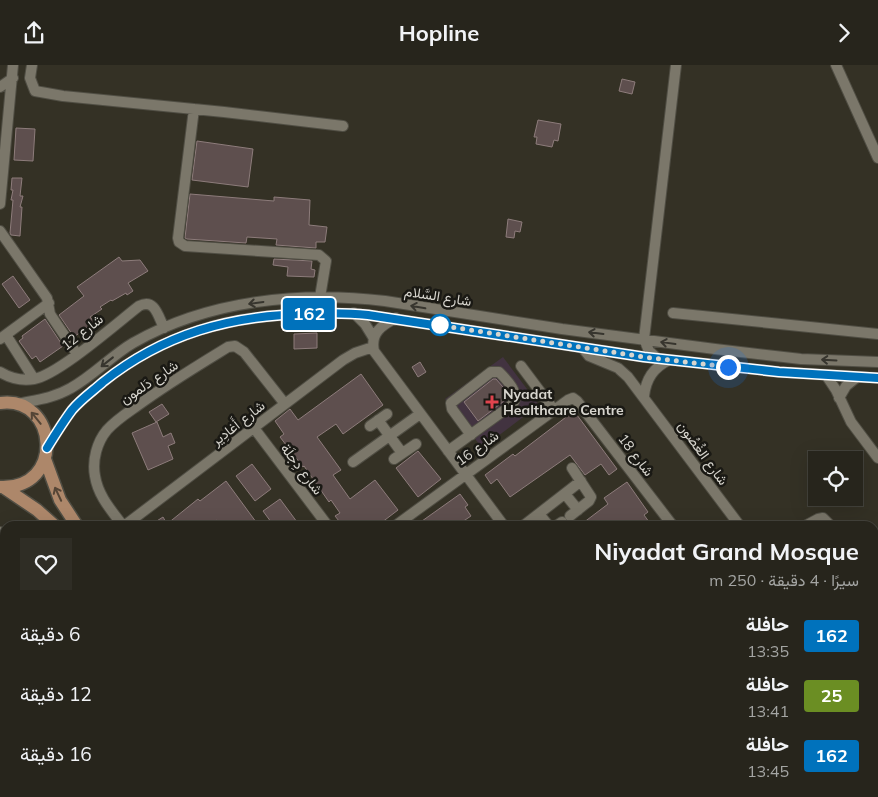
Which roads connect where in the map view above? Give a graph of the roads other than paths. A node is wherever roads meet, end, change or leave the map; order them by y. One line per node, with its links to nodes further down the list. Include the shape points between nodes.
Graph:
1 (13, 65): 5 (street)
2 (32, 65): 7 (street, via 30,78 35,91 63,97)
3 (676, 65): 20 (street)
4 (836, 65): 9 (street)
5 (13, 78): 6 (street); 10 (street)
6 (0, 87)
7 (194, 109): 8 (street); 12 (street, via 179,242 185,246 319,255 326,261)
8 (343, 126)
9 (878, 159)
10 (0, 204)
11 (0, 231): 13 (street)
12 (320, 297): 17 (street, شارع السَّلام, one-way to 17, via 242,305); 20 (street, شارع السَّلام, one-way to 12, via 385,301)
13 (49, 303): 19 (street); 24 (street, via 50,314)
14 (354, 313): 16 (street, شارع السَّلام); 21 (street, via 365,324); 46 (street, شارع السَّلام, via 287,314 241,320 206,327 156,347 122,367 82,399 64,421)
15 (673, 313): 18 (street)
16 (396, 318): 21 (street, شارع أَغادِير, via 380,327); 22 (street, شارع السَّلام)
17 (164, 328): 24 (street, شارع 12, via 155,309 144,303); 36 (street, شارع السَّلام, one-way to 36, via 132,344 73,387 52,397)
18 (878, 334)
19 (3, 337): 32 (street)
20 (644, 339): 23 (street, via 639,347); 25 (street, via 649,351); 26 (street, شارع السَّلام, one-way to 20, via 801,359)
21 (373, 342): 37 (street, شارع أَغادِير, via 343,360); 39 (street, via 378,358)
22 (582, 347): 23 (street, شارع السَّلام); 33 (street, شارع الغُصُون, via 589,356 618,368)
23 (612, 352): 25 (street, شارع السَّلام)
24 (77, 354): 32 (street, شارع 12)
25 (664, 360): 29 (street, شارع السَّلام); 33 (street, via 648,378)
26 (878, 362)
27 (521, 366): 38 (street)
28 (0, 372): 32 (street, via 18,379)
29 (826, 375): 30 (street, شارع السَّلام); 34 (street)
30 (857, 377): 31 (street, شارع السَّلام); 34 (street, via 846,386)
31 (878, 378)
32 (34, 379)
33 (644, 396): 66 (street, شارع الغُصُون)
34 (840, 398): 47 (street, via 851,422)
35 (577, 401): 38 (street, شارع 16, via 571,399); 65 (street, شارع 18)
36 (5, 402): 46 (main road, one-way to 36, via 46,434 40,421 30,410)
37 (285, 404): 41 (street, شارع أَغادِير); 58 (street, شارع دَلمون, via 244,352 235,347 228,347 160,389 114,423 101,438 95,457 94,476 101,495)
38 (554, 410): 50 (street, شارع 16)
39 (420, 414): 43 (street); 45 (street)
40 (378, 420): 43 (street)
41 (254, 429): 59 (street, شارع أَغادِير); 60 (street, شارع دِجلَة)
42 (471, 435): 42 (street, via 515,402 515,392 497,371 491,372 451,403); 45 (street)
43 (390, 436): 44 (street, via 398,456); 48 (street)
44 (416, 444)
45 (448, 451): 50 (street)
46 (46, 454): 52 (main road, via 38,471 29,480 16,486); 57 (main road, one-way to 46, via 49,474)
47 (878, 458)
48 (353, 463)
49 (572, 468): 51 (street)
50 (465, 474): 61 (street, شارع 16); 62 (street)
51 (582, 481): 53 (street); 55 (street, via 591,497)
52 (2, 487): 56 (main road)
53 (565, 494): 54 (street); 55 (street)
54 (539, 514): 63 (street); 64 (street)
55 (566, 518)
56 (49, 521)
57 (74, 521)
58 (120, 521)
59 (131, 521)
60 (324, 521)
61 (402, 521)
62 (500, 521)
63 (530, 521)
64 (545, 521)
65 (669, 521)
66 (736, 521)
67 (814, 521): 68 (street, via 823,518)
68 (826, 521)

